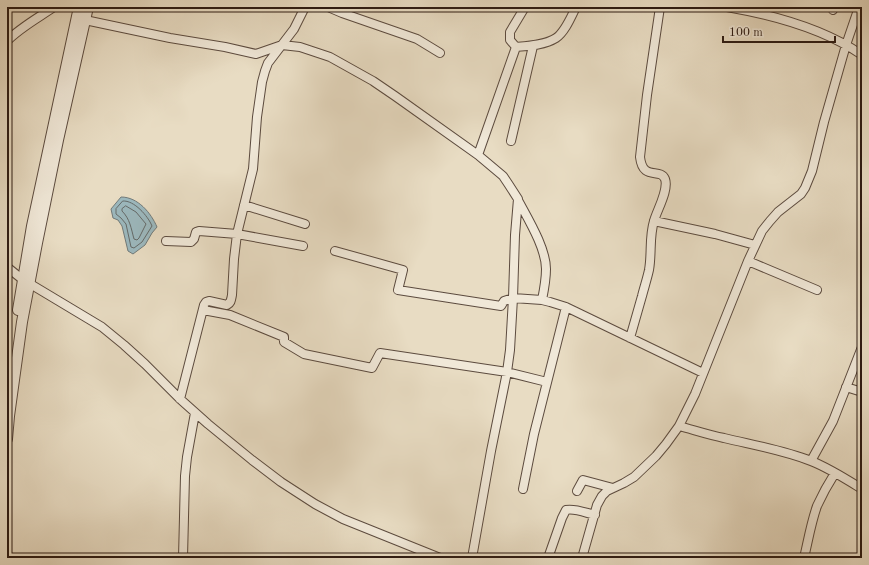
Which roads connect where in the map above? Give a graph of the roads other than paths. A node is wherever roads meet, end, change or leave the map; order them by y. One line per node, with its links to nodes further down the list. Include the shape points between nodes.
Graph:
1 (54, 7): 13 (street)
2 (79, 7): 33 (street, via 33,218)
3 (88, 7): 12 (street)
4 (305, 7): 14 (street)
5 (328, 7): 18 (street, via 417,39)
6 (525, 7): 17 (street, via 510,32 510,40)
7 (576, 7): 16 (street, via 566,27 556,38)
8 (660, 7): 24 (street, via 640,157 643,169 665,179 665,190)
9 (727, 7): 11 (street)
10 (859, 7): 15 (street)
11 (757, 10): 15 (street, via 820,32)
12 (85, 20): 14 (street, via 256,54); 33 (street)
13 (7, 41)
14 (282, 45): 21 (street, via 316,52 348,67 395,96); 23 (street, via 268,62 262,82 255,159)
15 (846, 45): 19 (street); 28 (street, via 812,171 805,188 770,220)
16 (533, 46): 17 (street); 20 (street)
17 (516, 47): 21 (street)
18 (440, 52)
19 (862, 55)
20 (511, 141)
21 (478, 155): 22 (street, via 502,176)
22 (518, 199): 35 (street); 36 (street, via 545,258)
23 (244, 205): 25 (street); 26 (street)
24 (654, 221): 28 (street); 39 (street, via 649,270)
25 (305, 224)
26 (237, 234): 27 (street, via 197,231 191,242); 29 (street); 38 (street, via 231,301 227,305 209,301)
27 (166, 241)
28 (755, 245): 31 (street)
29 (303, 246)
30 (335, 251): 35 (street, via 403,270 398,290 501,306 504,301)
31 (748, 261): 34 (street); 43 (street)
32 (7, 268): 33 (street)
33 (26, 281): 41 (street); 48 (street, via 102,327 145,364); 51 (street)
34 (817, 290)
35 (513, 298): 36 (street); 42 (street)
36 (542, 300): 37 (street)
37 (566, 307): 39 (street); 44 (street)
38 (203, 310): 42 (street, via 230,315 284,337 284,342 304,354 372,368 380,353); 48 (street)
39 (630, 338): 43 (street)
40 (862, 347): 45 (street)
41 (8, 368): 46 (street)
42 (507, 372): 44 (street); 61 (street)
43 (703, 373): 50 (street)
44 (547, 382): 55 (street)
45 (846, 387): 47 (street); 52 (street, via 833,421)
46 (7, 390)
47 (862, 392)
48 (180, 400): 49 (street)
49 (195, 413): 59 (street, via 184,476); 60 (street, via 252,460 315,504 343,519)
50 (679, 426): 52 (street); 54 (street, via 659,452 634,477)
51 (7, 439)
52 (811, 461): 53 (street)
53 (834, 473): 56 (street); 64 (street, via 812,522)
54 (613, 488): 57 (street, via 583,480); 58 (street, via 602,496)
55 (523, 489)
56 (862, 489)
57 (577, 491)
58 (595, 514): 62 (street, via 566,510); 63 (street)
59 (183, 558)
60 (440, 558)
61 (472, 558)
62 (548, 558)
63 (582, 558)
64 (804, 558)

